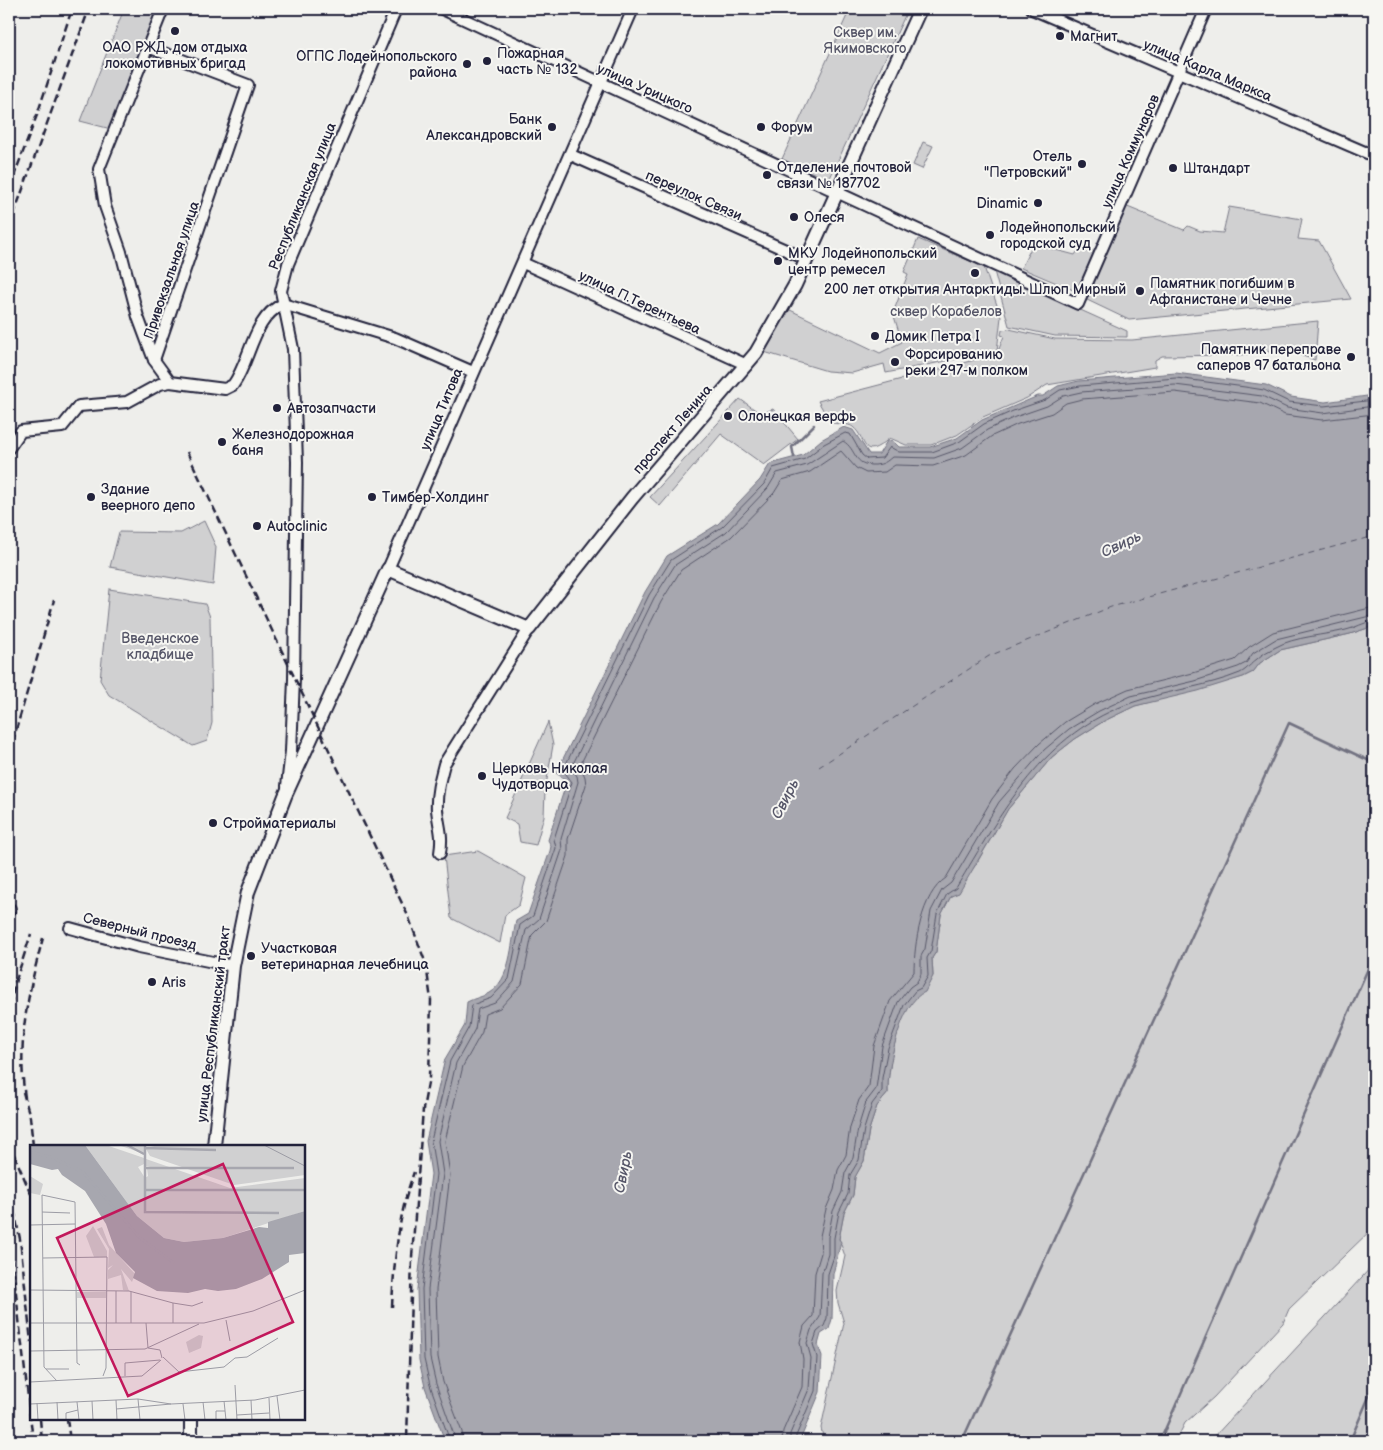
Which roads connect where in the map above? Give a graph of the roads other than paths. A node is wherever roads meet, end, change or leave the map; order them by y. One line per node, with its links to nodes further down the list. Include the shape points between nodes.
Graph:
1 (164, 9): 8 (street)
2 (396, 9): 16 (street, Республиканская улица, via 288,264 281,292)
3 (442, 9): 10 (street, улица Урицкого)
4 (633, 9): 10 (street, улица Титова)
5 (920, 9): 13 (main road, проспект Ленина)
6 (1032, 9): 9 (street, улица Карла Маркса)
7 (1206, 9): 9 (street, улица Коммунаров)
8 (148, 47): 18 (street, Привокзальная улица, via 100,169 105,206); 18 (street, Привокзальная улица, via 248,85)
9 (1179, 72): 12 (street, улица Карла Маркса); 17 (street, улица Коммунаров)
10 (601, 83): 11 (street, улица Титова); 13 (street, улица Урицкого)
11 (571, 155): 14 (street, переулок Связи); 15 (street, улица Титова)
12 (1374, 156)
13 (838, 191): 14 (main road, проспект Ленина); 17 (street, улица Урицкого)
14 (806, 259): 19 (main road, проспект Ленина, via 785,304)
15 (522, 263): 19 (street, улица П.Терентьева); 20 (street, улица Титова)
16 (283, 304): 20 (street, via 395,338); 21 (street, via 273,308 264,318 233,385 225,389); 25 (street, Республиканская улица, via 293,348 297,462 291,751)
17 (1078, 304)
18 (154, 360): 21 (street)
19 (747, 365): 24 (main road, проспект Ленина, via 632,498)
20 (473, 372): 23 (street, улица Титова)
21 (170, 382): 22 (street, via 127,402 79,406 62,427 21,431)
22 (9, 448)
23 (388, 569): 24 (main road); 25 (main road, улица Титова)
24 (528, 629): 27 (street, проспект Ленина, via 444,764 438,785 437,811 443,836)
25 (286, 796): 26 (main road, улица Титова)
26 (275, 821): 29 (main road, улица Республиканский тракт, via 248,892)
27 (440, 853)
28 (70, 928): 29 (street, Северный проезд, via 140,947)
29 (233, 966): 30 (main road, улица Республиканский тракт)
30 (214, 1145)
31 (190, 1420): 32 (main road)
32 (191, 1441)

